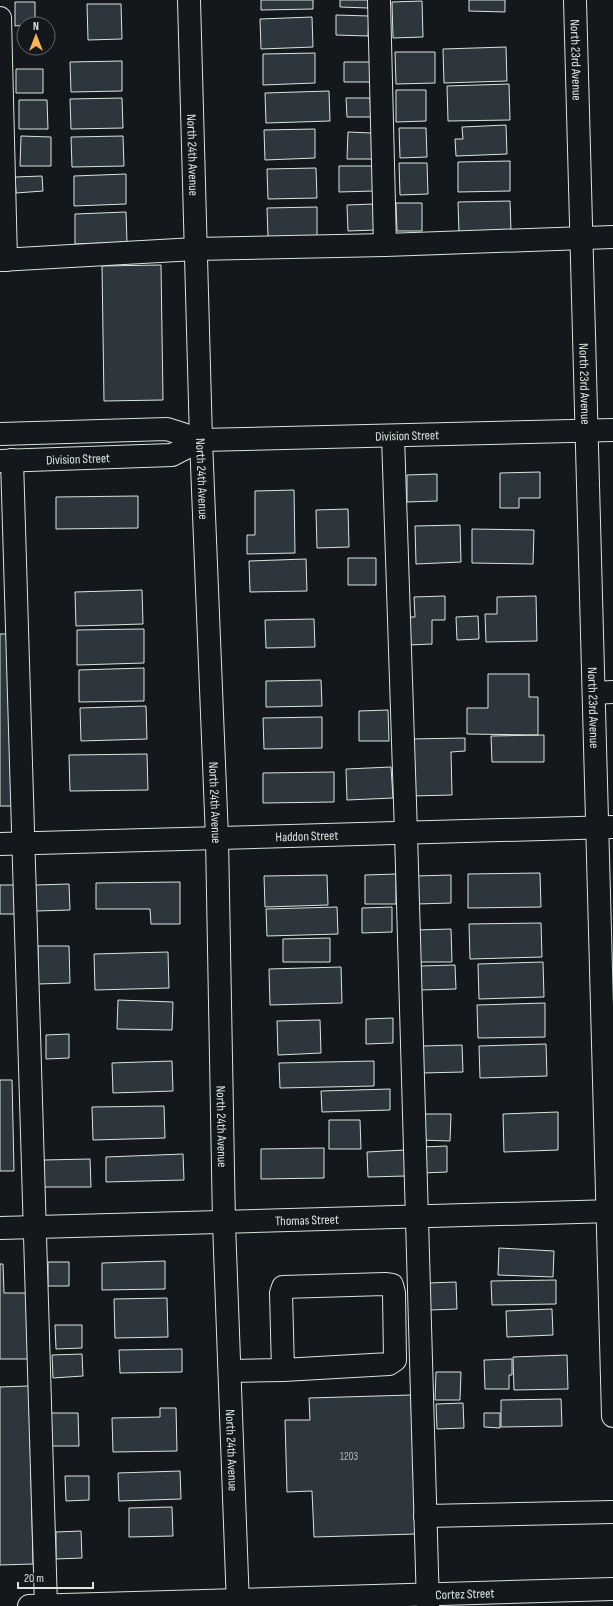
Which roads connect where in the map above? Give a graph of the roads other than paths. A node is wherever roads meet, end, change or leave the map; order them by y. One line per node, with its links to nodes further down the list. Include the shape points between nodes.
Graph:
1 (189, 0): 9 (street, North 24th Avenue)
2 (379, 0): 8 (street)
3 (575, 0): 7 (street, North 23rd Avenue)
4 (0, 18): 5 (street)
5 (0, 56): 10 (street)
6 (613, 237): 7 (street)
7 (582, 238): 8 (street); 11 (street, North 23rd Avenue)
8 (385, 245): 9 (street)
9 (195, 249): 10 (street); 15 (street, North 24th Avenue)
10 (3, 260)
11 (587, 430): 12 (street, Division Street); 14 (street, Division Street); 17 (street, North 23rd Avenue)
12 (613, 430)
13 (0, 434): 15 (street, Division Street, via 167,429)
14 (392, 436): 15 (street, Division Street); 19 (street)
15 (201, 440): 16 (street, Division Street, via 172,455); 20 (street, North 24th Avenue)
16 (6, 461): 21 (street)
17 (603, 693): 18 (street, North 23rd Avenue)
18 (605, 827): 19 (street, Haddon Street); 23 (street, North 23rd Avenue)
19 (406, 833): 20 (street, Haddon Street); 24 (street)
20 (216, 838): 21 (street, Haddon Street); 25 (street, North 24th Avenue)
21 (24, 843): 22 (street, Haddon Street); 27 (street)
22 (0, 844)
23 (610, 1211): 24 (street, Thomas Street); 30 (street, North 23rd Avenue)
24 (417, 1218): 25 (street, Thomas Street); 32 (street)
25 (224, 1223): 27 (street, Thomas Street); 29 (street, North 24th Avenue)
26 (0, 1228): 27 (street, Thomas Street)
27 (35, 1228): 37 (street)
28 (283, 1370): 28 (street, via 389,1364 395,1360 392,1285 283,1287 280,1293); 29 (street)
29 (230, 1371): 35 (street, North 24th Avenue)
30 (613, 1416)
31 (613, 1512): 32 (street)
32 (425, 1516): 34 (street)
33 (613, 1589): 34 (street, Cortez Street)
34 (428, 1600): 35 (street, Cortez Street)
35 (238, 1603): 37 (street, Cortez Street)
36 (29, 1606): 37 (street, Cortez Street)
37 (46, 1606)

